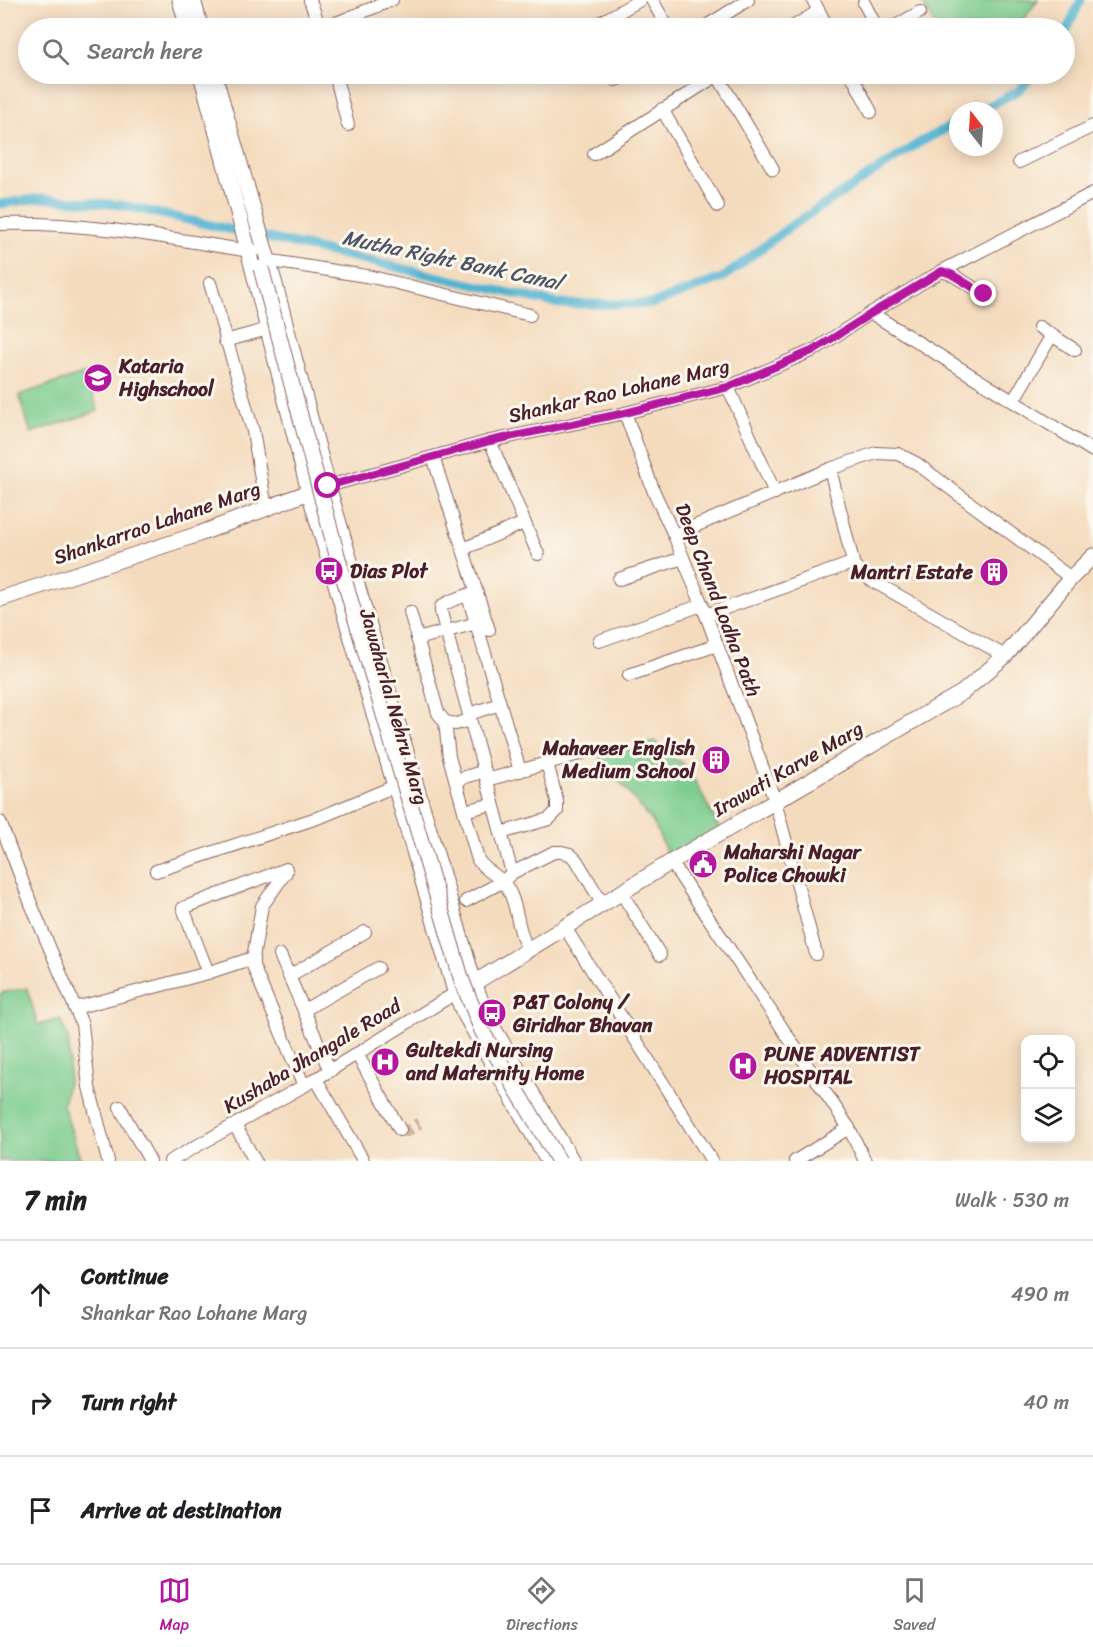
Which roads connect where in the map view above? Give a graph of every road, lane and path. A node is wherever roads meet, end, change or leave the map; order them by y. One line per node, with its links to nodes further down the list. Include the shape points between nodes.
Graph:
1 (180, 0): 11 (main road)
2 (193, 0): 12 (main road)
3 (310, 0): 13 (street)
4 (392, 0): 14 (street)
5 (640, 0): 15 (street)
6 (652, 0): 16 (street)
7 (748, 0): 17 (street)
8 (864, 3): 19 (street)
9 (816, 6): 18 (street)
10 (920, 12): 20 (street)
11 (185, 18)
12 (198, 18)
13 (318, 18)
14 (347, 18)
15 (608, 18)
16 (662, 18)
17 (719, 18)
18 (802, 18)
19 (872, 18)
20 (910, 18)
21 (204, 84): 35 (main road)
22 (216, 84): 35 (main road)
23 (338, 84): 29 (street)
24 (702, 84): 27 (street)
25 (724, 84): 33 (street)
26 (856, 84): 28 (street)
27 (662, 109): 31 (street); 36 (street)
28 (871, 112)
29 (348, 125)
30 (1093, 126): 32 (street)
31 (594, 154)
32 (1019, 162)
33 (773, 169)
34 (1093, 193): 39 (street, Shankar Rao Lohane Marg)
35 (244, 204): 38 (main road)
36 (718, 206)
37 (0, 224): 38 (street, via 88,226)
38 (257, 254): 43 (street); 45 (main road, Jawaharlal Nehru Marg); 56 (main road, Jawaharlal Nehru Marg, via 274,281); 130 (main road, bridge, via 337,555 462,981 483,1034)
39 (942, 271): 41 (street); 42 (street, Shankar Rao Lohane Marg)
40 (210, 283): 47 (street)
41 (984, 294)
42 (872, 313): 49 (street, Shankar Rao Lohane Marg, via 814,350); 50 (street)
43 (530, 315)
44 (1039, 327): 46 (street)
45 (268, 329): 47 (street); 57 (main road, Jawaharlal Nehru Marg)
46 (1052, 335): 48 (street); 50 (street)
47 (225, 341): 59 (street, via 253,431)
48 (1075, 350)
49 (728, 387): 51 (street, Shankar Rao Lohane Marg); 58 (street)
50 (1013, 401): 53 (street)
51 (625, 413): 52 (street, Shankar Rao Lohane Marg); 61 (street, Deep Chand Lodha Path)
52 (490, 441): 54 (street, Shankar Rao Lohane Marg); 60 (street)
53 (1093, 451)
54 (433, 457): 56 (street, Shankar Rao Lohane Marg); 62 (street)
55 (830, 470): 58 (street); 66 (street); 67 (street, via 876,453 898,454)
56 (328, 486): 57 (main road, Shankarrao Lahane Marg); 112 (main road, Jawaharlal Nehru Marg)
57 (309, 492): 59 (main road, Shankarrao Lahane Marg); 89 (main road, Jawaharlal Nehru Marg)
58 (775, 493): 61 (street)
59 (266, 508): 70 (main road, Shankarrao Lahane Marg)
60 (524, 523): 62 (street); 63 (street)
61 (674, 535): 65 (street, Deep Chand Lodha Path)
62 (463, 549): 69 (street)
63 (538, 554)
64 (1093, 556): 67 (main road, Irawati Karve Marg)
65 (683, 558): 68 (street); 71 (street, Deep Chand Lodha Path)
66 (852, 563): 71 (street); 79 (street, via 871,580)
67 (1071, 578): 79 (main road, Irawati Karve Marg)
68 (619, 579)
69 (472, 593): 73 (street); 74 (street, via 441,607); 75 (street)
70 (0, 599)
71 (704, 610): 77 (street); 78 (street, Deep Chand Lodha Path)
72 (410, 612): 76 (street)
73 (477, 623): 74 (street); 81 (street)
74 (446, 630): 76 (street); 82 (street)
75 (489, 630)
76 (417, 639): 83 (street, via 438,713)
77 (599, 641)
78 (717, 645): 80 (street); 90 (street, Deep Chand Lodha Path)
79 (1005, 656): 90 (main road, Irawati Karve Marg, via 963,692)
80 (629, 675)
81 (500, 704): 82 (street); 86 (street)
82 (470, 717): 83 (street, via 456,724); 87 (street)
83 (445, 722): 88 (street, via 447,749)
84 (586, 752): 85 (street)
85 (547, 763): 86 (street); 94 (street, via 557,810 549,819)
86 (520, 771): 87 (street)
87 (486, 775): 88 (street, via 462,778); 91 (street)
88 (457, 784): 92 (street)
89 (395, 786): 96 (street, via 323,816); 113 (main road, Jawaharlal Nehru Marg)
90 (775, 801): 95 (main road, Irawati Karve Marg); 106 (street, Deep Chand Lodha Path)
91 (493, 804): 92 (street); 94 (street)
92 (464, 811): 98 (street, via 478,860)
93 (0, 822): 114 (street)
94 (501, 833): 97 (street)
95 (671, 862): 99 (main road, Irawati Karve Marg); 122 (street)
96 (156, 871)
97 (512, 873): 98 (street); 101 (street, via 554,852 570,854)
98 (502, 882): 100 (street); 104 (street)
99 (621, 892): 101 (main road, Irawati Karve Marg); 105 (street)
100 (466, 901)
101 (602, 903): 102 (main road, Irawati Karve Marg)
102 (564, 926): 112 (main road, Irawati Karve Marg); 132 (street)
103 (364, 932): 111 (street)
104 (524, 941)
105 (660, 954)
106 (816, 954)
107 (280, 956): 111 (street)
108 (253, 958): 110 (street); 110 (street, via 262,906 286,869 183,908); 119 (street)
109 (378, 968): 115 (street)
110 (208, 973): 114 (street)
111 (289, 976): 115 (street)
112 (474, 983): 113 (street, Kushaba Jhangale Road); 131 (main road, Jawaharlal Nehru Marg, via 488,1019)
113 (455, 992): 116 (street, Kushaba Jhangale Road); 129 (main road, Jawaharlal Nehru Marg)
114 (75, 1008): 125 (street, via 82,1024 89,1087)
115 (304, 1011): 117 (street)
116 (357, 1054): 117 (street, Kushaba Jhangale Road); 123 (street)
117 (330, 1071): 118 (street, Kushaba Jhangale Road)
118 (316, 1079): 119 (street, Kushaba Jhangale Road); 124 (street)
119 (304, 1086): 121 (street, Kushaba Jhangale Road)
120 (120, 1107): 126 (street)
121 (235, 1125): 127 (street, Kushaba Jhangale Road); 128 (street)
122 (849, 1128): 133 (street); 134 (street)
123 (400, 1130)
124 (363, 1160)
125 (108, 1161)
126 (150, 1161)
127 (170, 1161)
128 (255, 1161)
129 (548, 1161)
130 (559, 1161)
131 (572, 1161)
132 (712, 1161)
133 (795, 1161)
134 (865, 1161)

